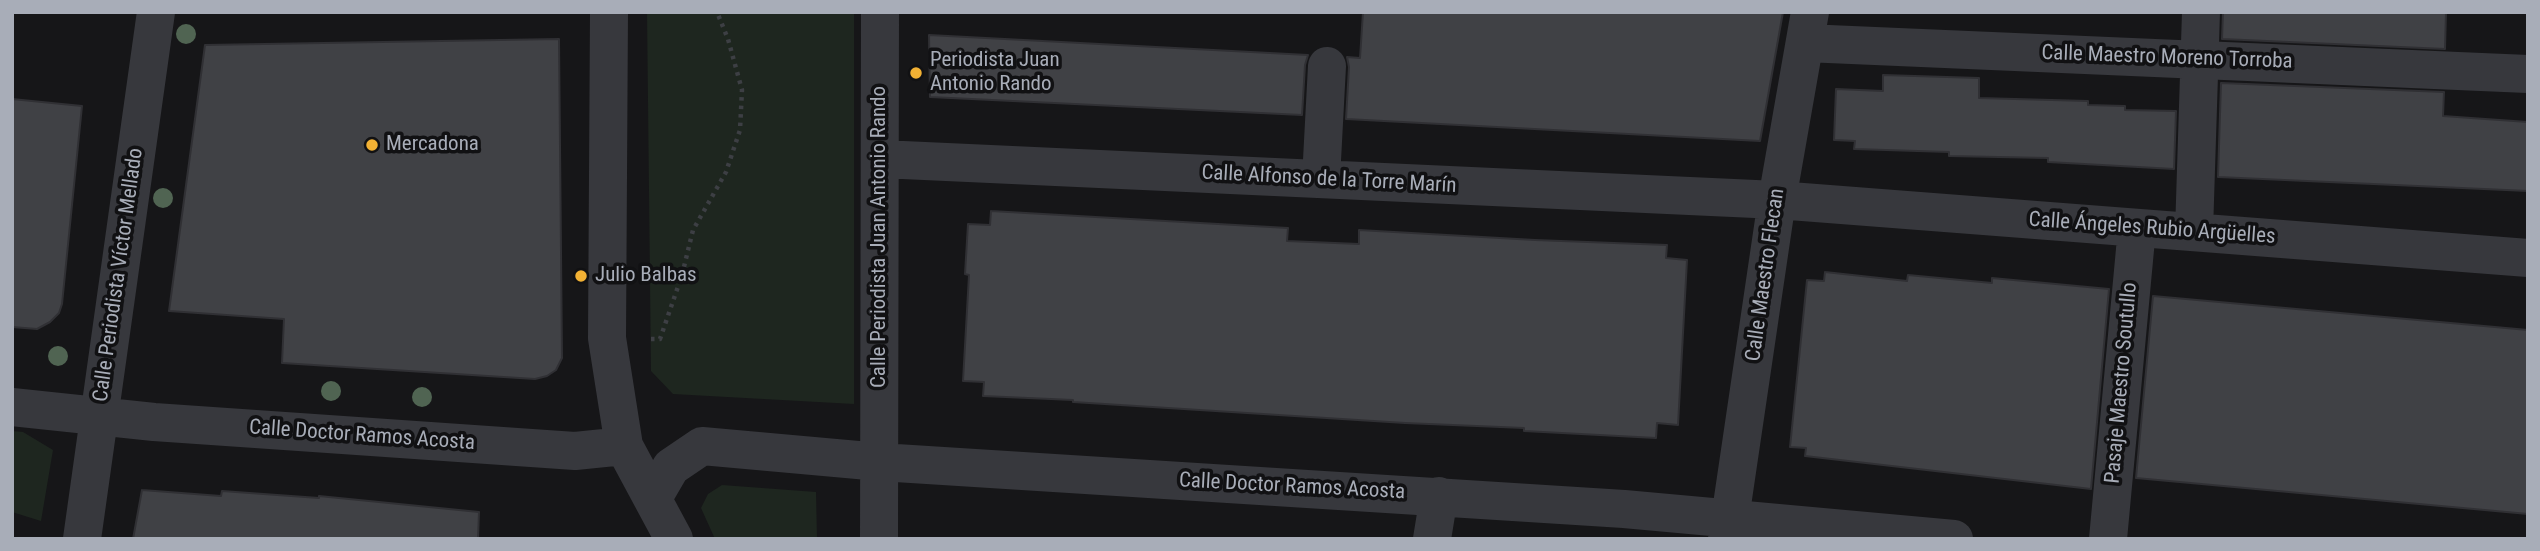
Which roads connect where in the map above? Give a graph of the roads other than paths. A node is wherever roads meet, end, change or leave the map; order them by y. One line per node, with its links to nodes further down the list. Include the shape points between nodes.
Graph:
1 (156, 12): 16 (street, Calle Periodista Víctor Mellado)
2 (609, 12): 17 (street, via 607,338)
3 (880, 12): 9 (street, Calle Periodista Juan Antonio Rando)
4 (2201, 12): 6 (street)
5 (1807, 27): 6 (street, Calle Maestro Moreno Torroba); 11 (street, Calle Maestro Flecan)
6 (2200, 60): 8 (street, Calle Maestro Moreno Torroba); 13 (street)
7 (1327, 66): 10 (street)
8 (2528, 74)
9 (881, 159): 10 (street, Calle Alfonso de la Torre Marín); 18 (street, Calle Periodista Juan Antonio Rando)
10 (1321, 179): 11 (street, Calle Alfonso de la Torre Marín)
11 (1777, 200): 12 (street, Calle Ángeles Rubio Argüelles); 21 (street, Calle Maestro Flecan)
12 (2137, 228): 13 (street, Calle Ángeles Rubio Argüelles); 27 (street, Pasaje Maestro Soutullo)
13 (2194, 232): 14 (street, Calle Ángeles Rubio Argüelles)
14 (2528, 258)
15 (12, 407): 16 (street, Calle Doctor Ramos Acosta)
16 (99, 417): 17 (street, Calle Doctor Ramos Acosta, via 575,451); 22 (street, Calle Periodista Víctor Mellado)
17 (624, 446): 20 (street)
18 (880, 462): 19 (street, Calle Doctor Ramos Acosta); 20 (street, Calle Doctor Ramos Acosta, via 702,446 671,467); 24 (street, Calle Periodista Juan Antonio Rando)
19 (1439, 496): 21 (street, Calle Doctor Ramos Acosta); 25 (street)
20 (653, 498): 23 (street)
21 (1729, 528): 26 (street, Calle Doctor Ramos Acosta)
22 (82, 539)
23 (674, 539)
24 (879, 539)
25 (1432, 539)
26 (1954, 539)
27 (2108, 539)

